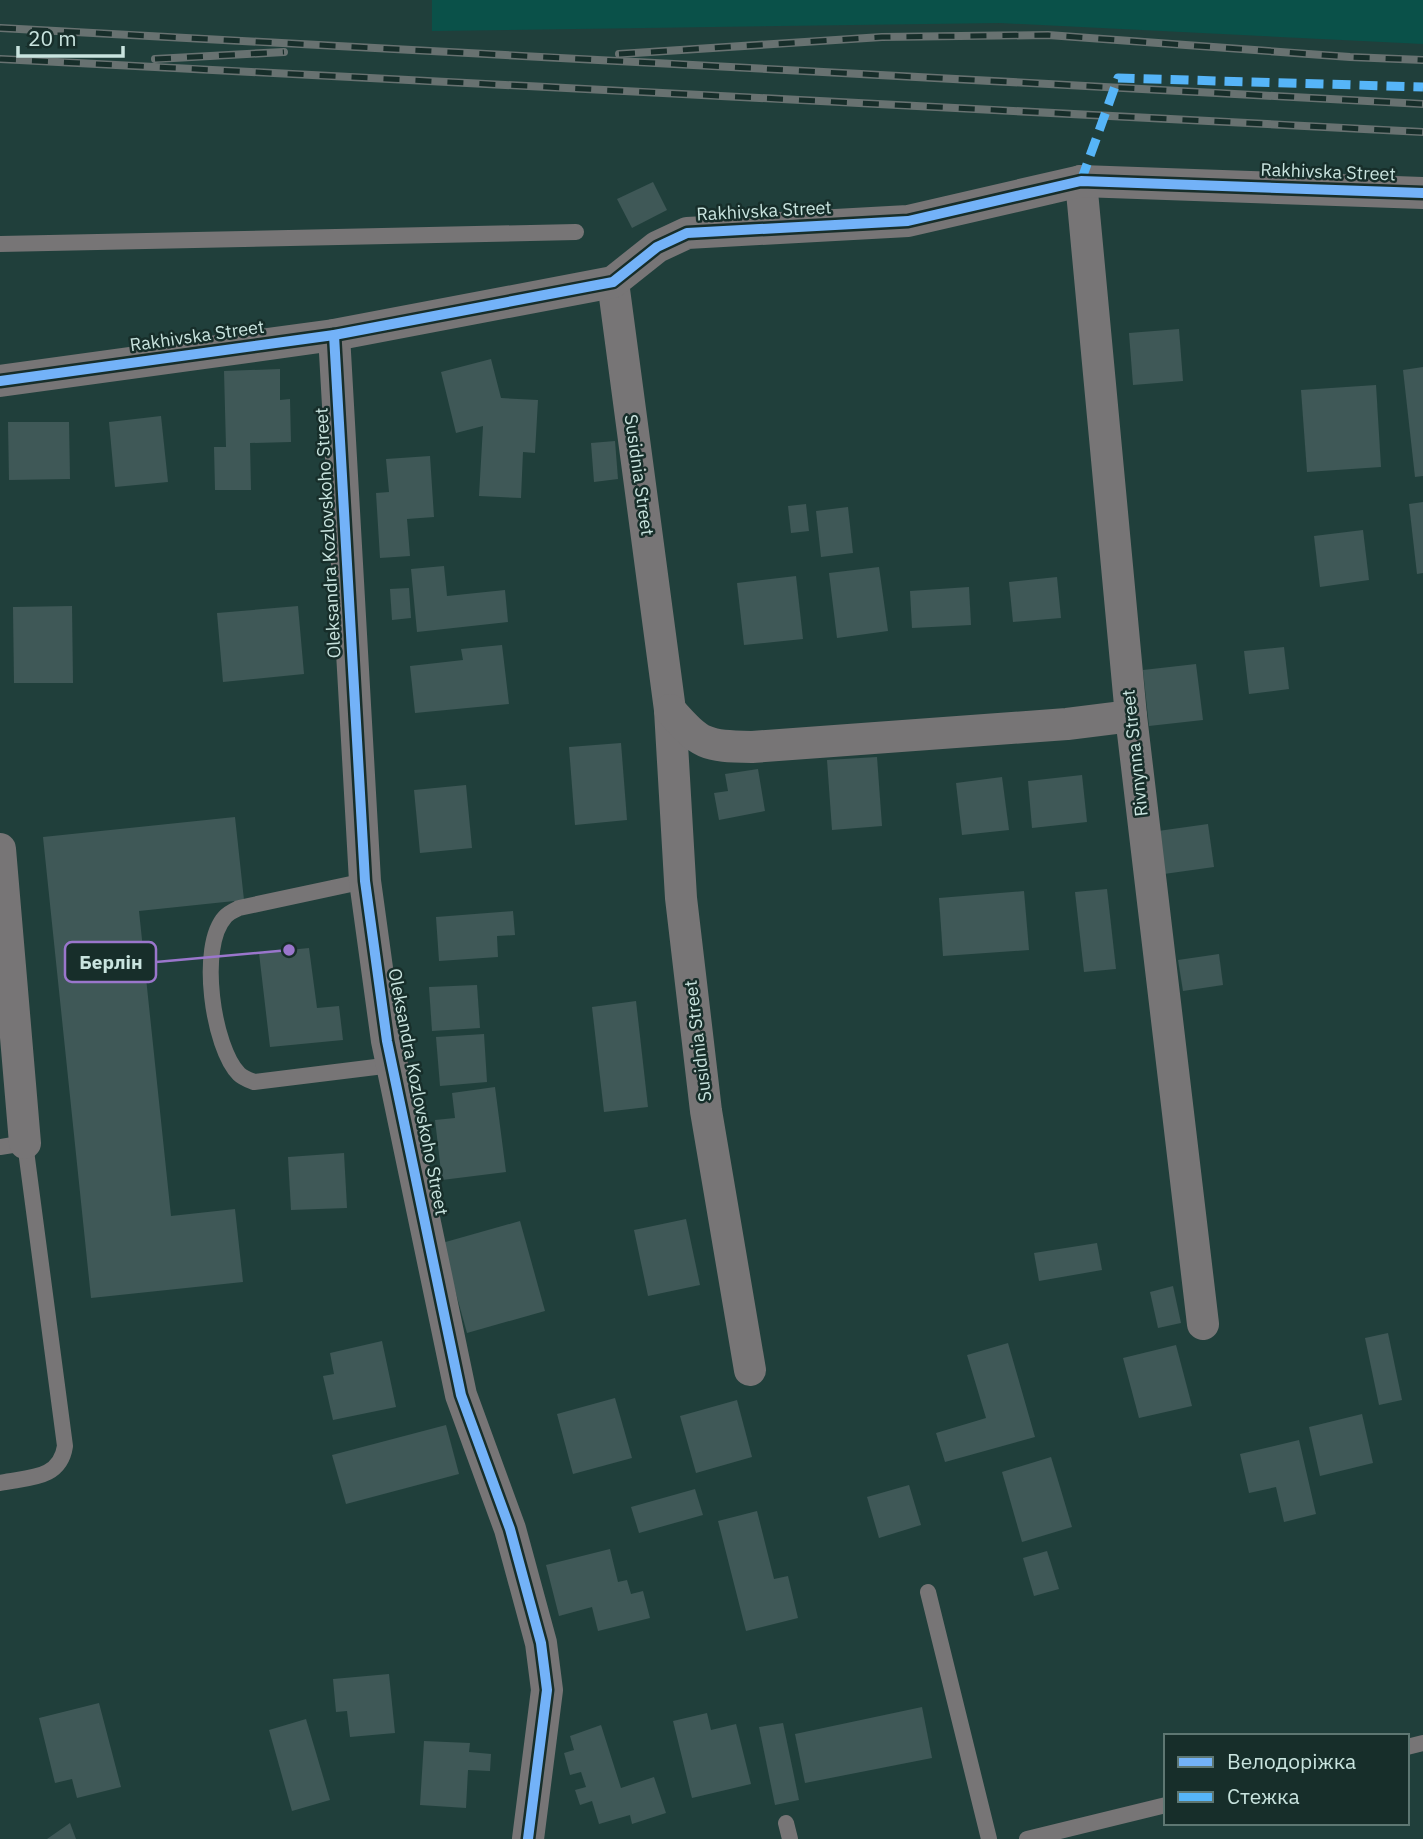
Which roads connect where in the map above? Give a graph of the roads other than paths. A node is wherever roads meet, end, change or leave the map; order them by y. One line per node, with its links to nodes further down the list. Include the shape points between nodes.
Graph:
1 (1081, 181): 2 (street, Rakhivska Street); 5 (street, Rakhivska Street, via 908,220 687,233 657,247); 9 (street, Rivnynna Street)
2 (1423, 193)
3 (576, 232): 4 (lane)
4 (0, 244)
5 (613, 282): 6 (street, Rakhivska Street); 8 (street, Susidnia Street)
6 (334, 335): 7 (street, Rakhivska Street); 11 (street, Oleksandra Kozlovskoho Street)
7 (0, 381)
8 (670, 710): 9 (street, via 694,737 719,746 752,747); 15 (street, Susidnia Street, via 681,898 706,1111)
9 (1130, 716): 14 (street, Rivnynna Street)
10 (0, 849): 13 (street)
11 (365, 881): 12 (street, Oleksandra Kozlovskoho Street); 12 (lane, via 239,908 225,917 211,958 214,1013 230,1062 241,1076 254,1082)
12 (392, 1065): 19 (street, Oleksandra Kozlovskoho Street, via 461,1395 510,1529 541,1643 547,1690)
13 (13, 1145): 16 (lane, via 65,1446 55,1469)
14 (1203, 1324)
15 (750, 1370)
16 (0, 1483)
17 (928, 1592): 20 (lane)
18 (1164, 1805): 21 (lane)
19 (528, 1839)
20 (989, 1839)
21 (1027, 1839)

